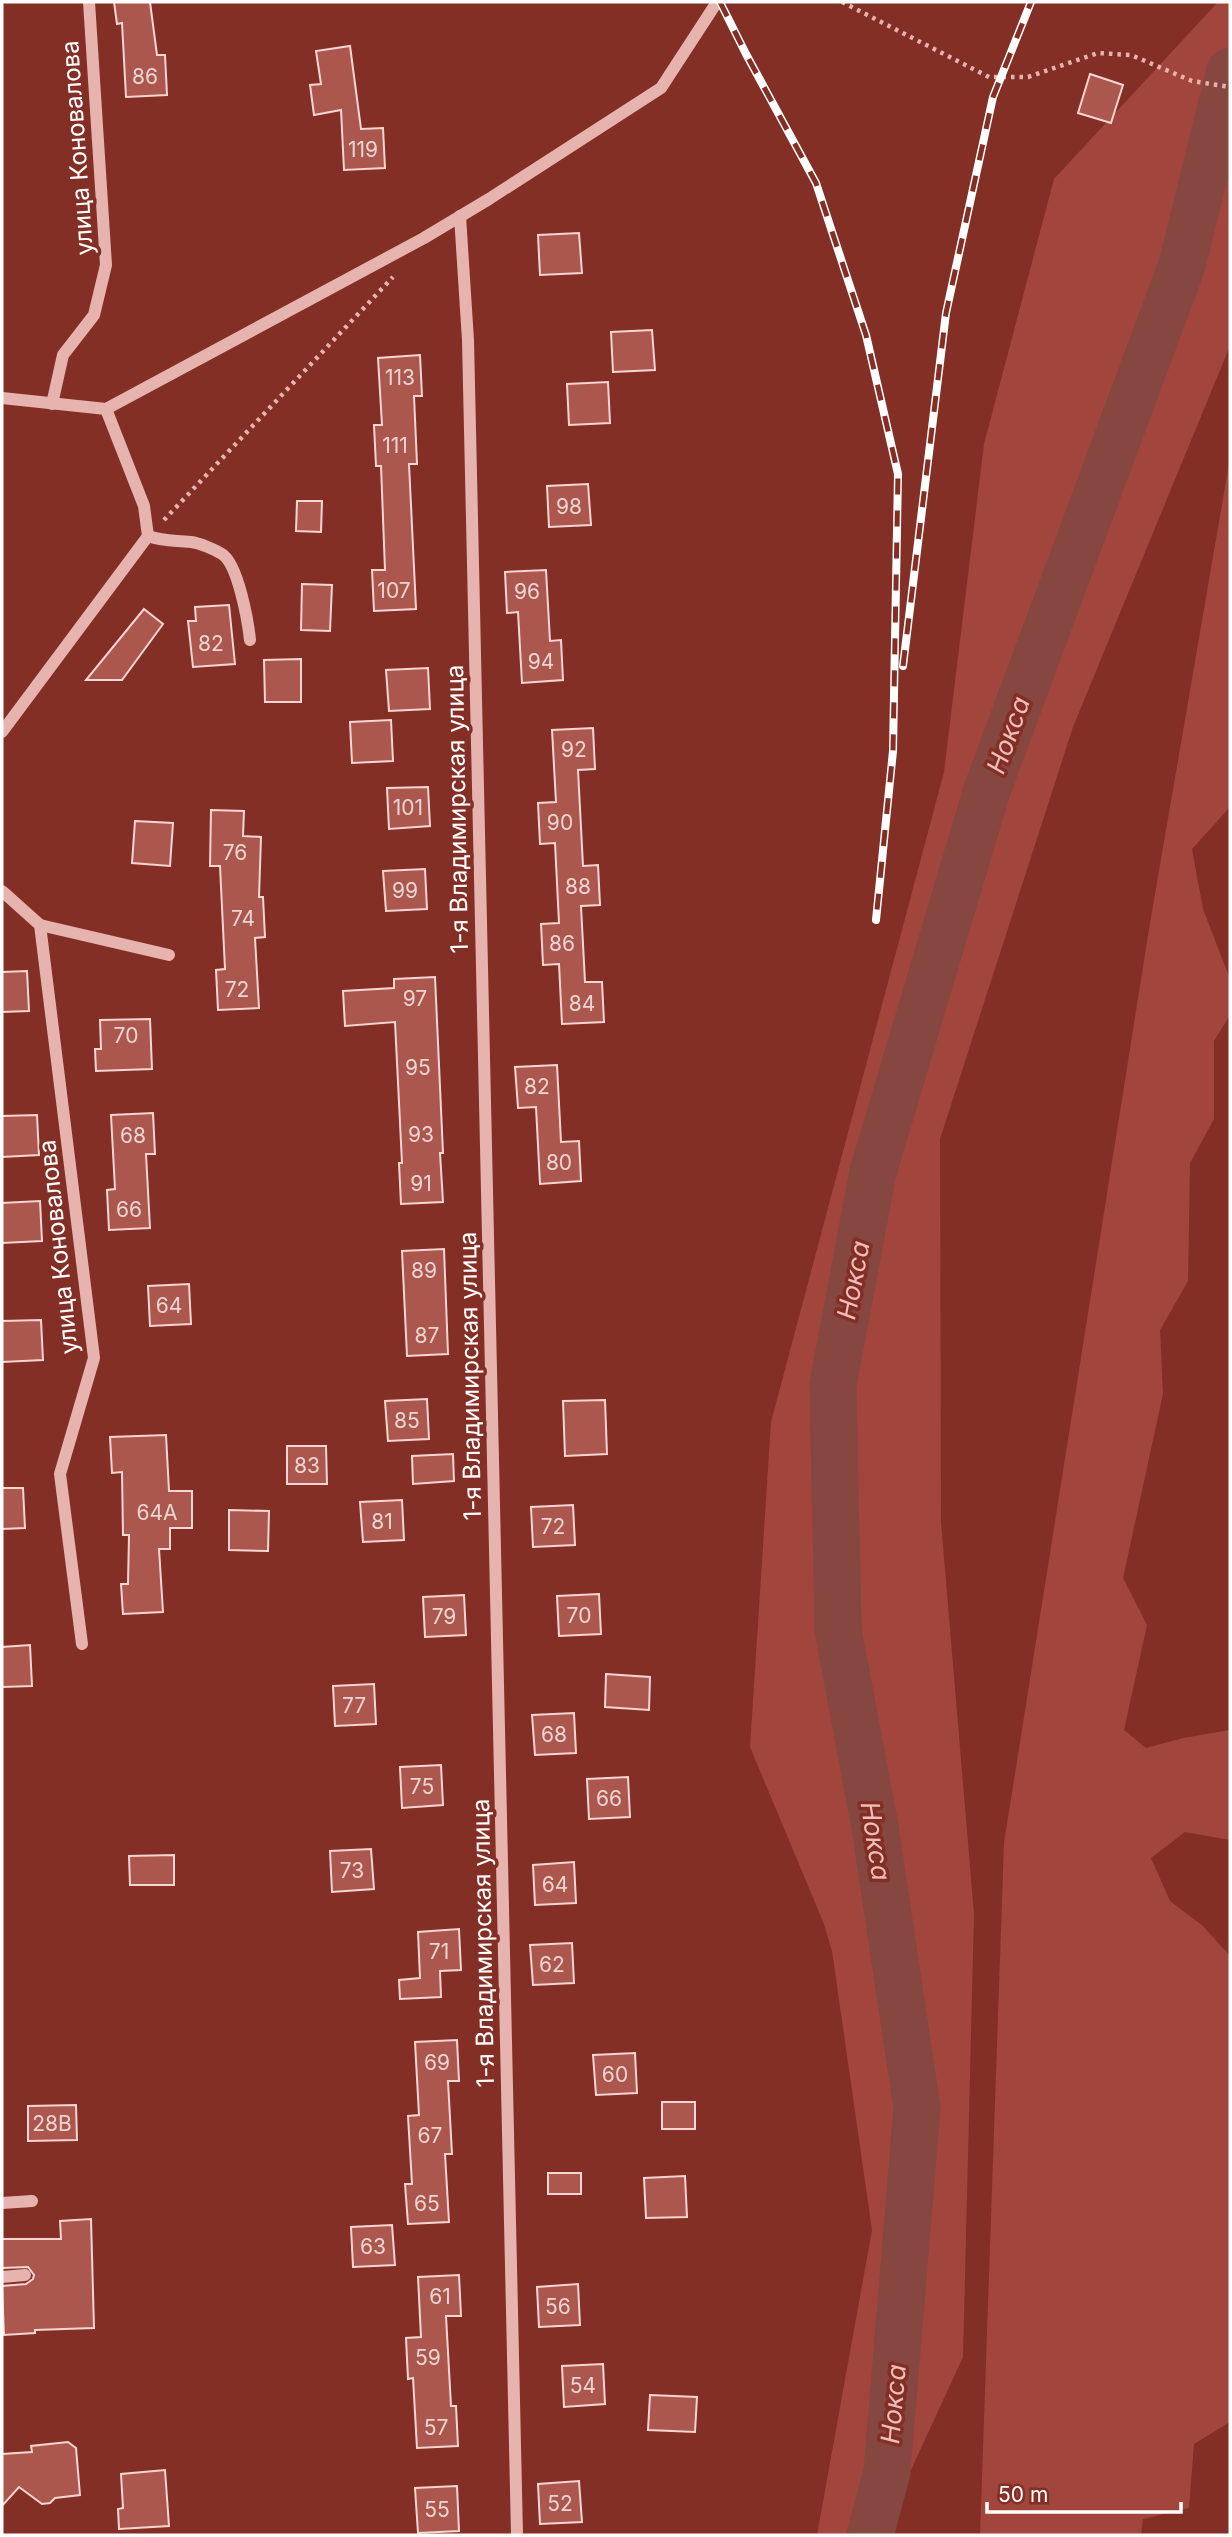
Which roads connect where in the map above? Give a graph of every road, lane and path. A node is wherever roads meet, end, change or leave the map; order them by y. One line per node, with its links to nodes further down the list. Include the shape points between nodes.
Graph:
1 (89, 2): 8 (street, улица Коновалова, via 106,265 94,315 63,355)
2 (717, 2): 5 (street, via 661,89)
3 (842, 2): 4 (path, via 989,77 1028,77 1098,53 1131,55 1192,81)
4 (1230, 87)
5 (460, 216): 9 (street); 21 (street, 1-я Владимирская улица, via 468,340)
6 (394, 277): 10 (path)
7 (2, 398): 8 (street)
8 (52, 404): 9 (street)
9 (106, 409): 10 (street, via 145,506)
10 (148, 536): 11 (street, via 193,542 223,554 236,577); 12 (street)
11 (250, 640)
12 (2, 732)
13 (2, 891): 14 (street)
14 (40, 925): 15 (street); 16 (street, улица Коновалова, via 94,1358 60,1474)
15 (169, 955)
16 (82, 1644)
17 (32, 2201): 18 (street)
18 (2, 2203)
19 (25, 2275): 20 (street)
20 (2, 2277)
21 (517, 2535)

